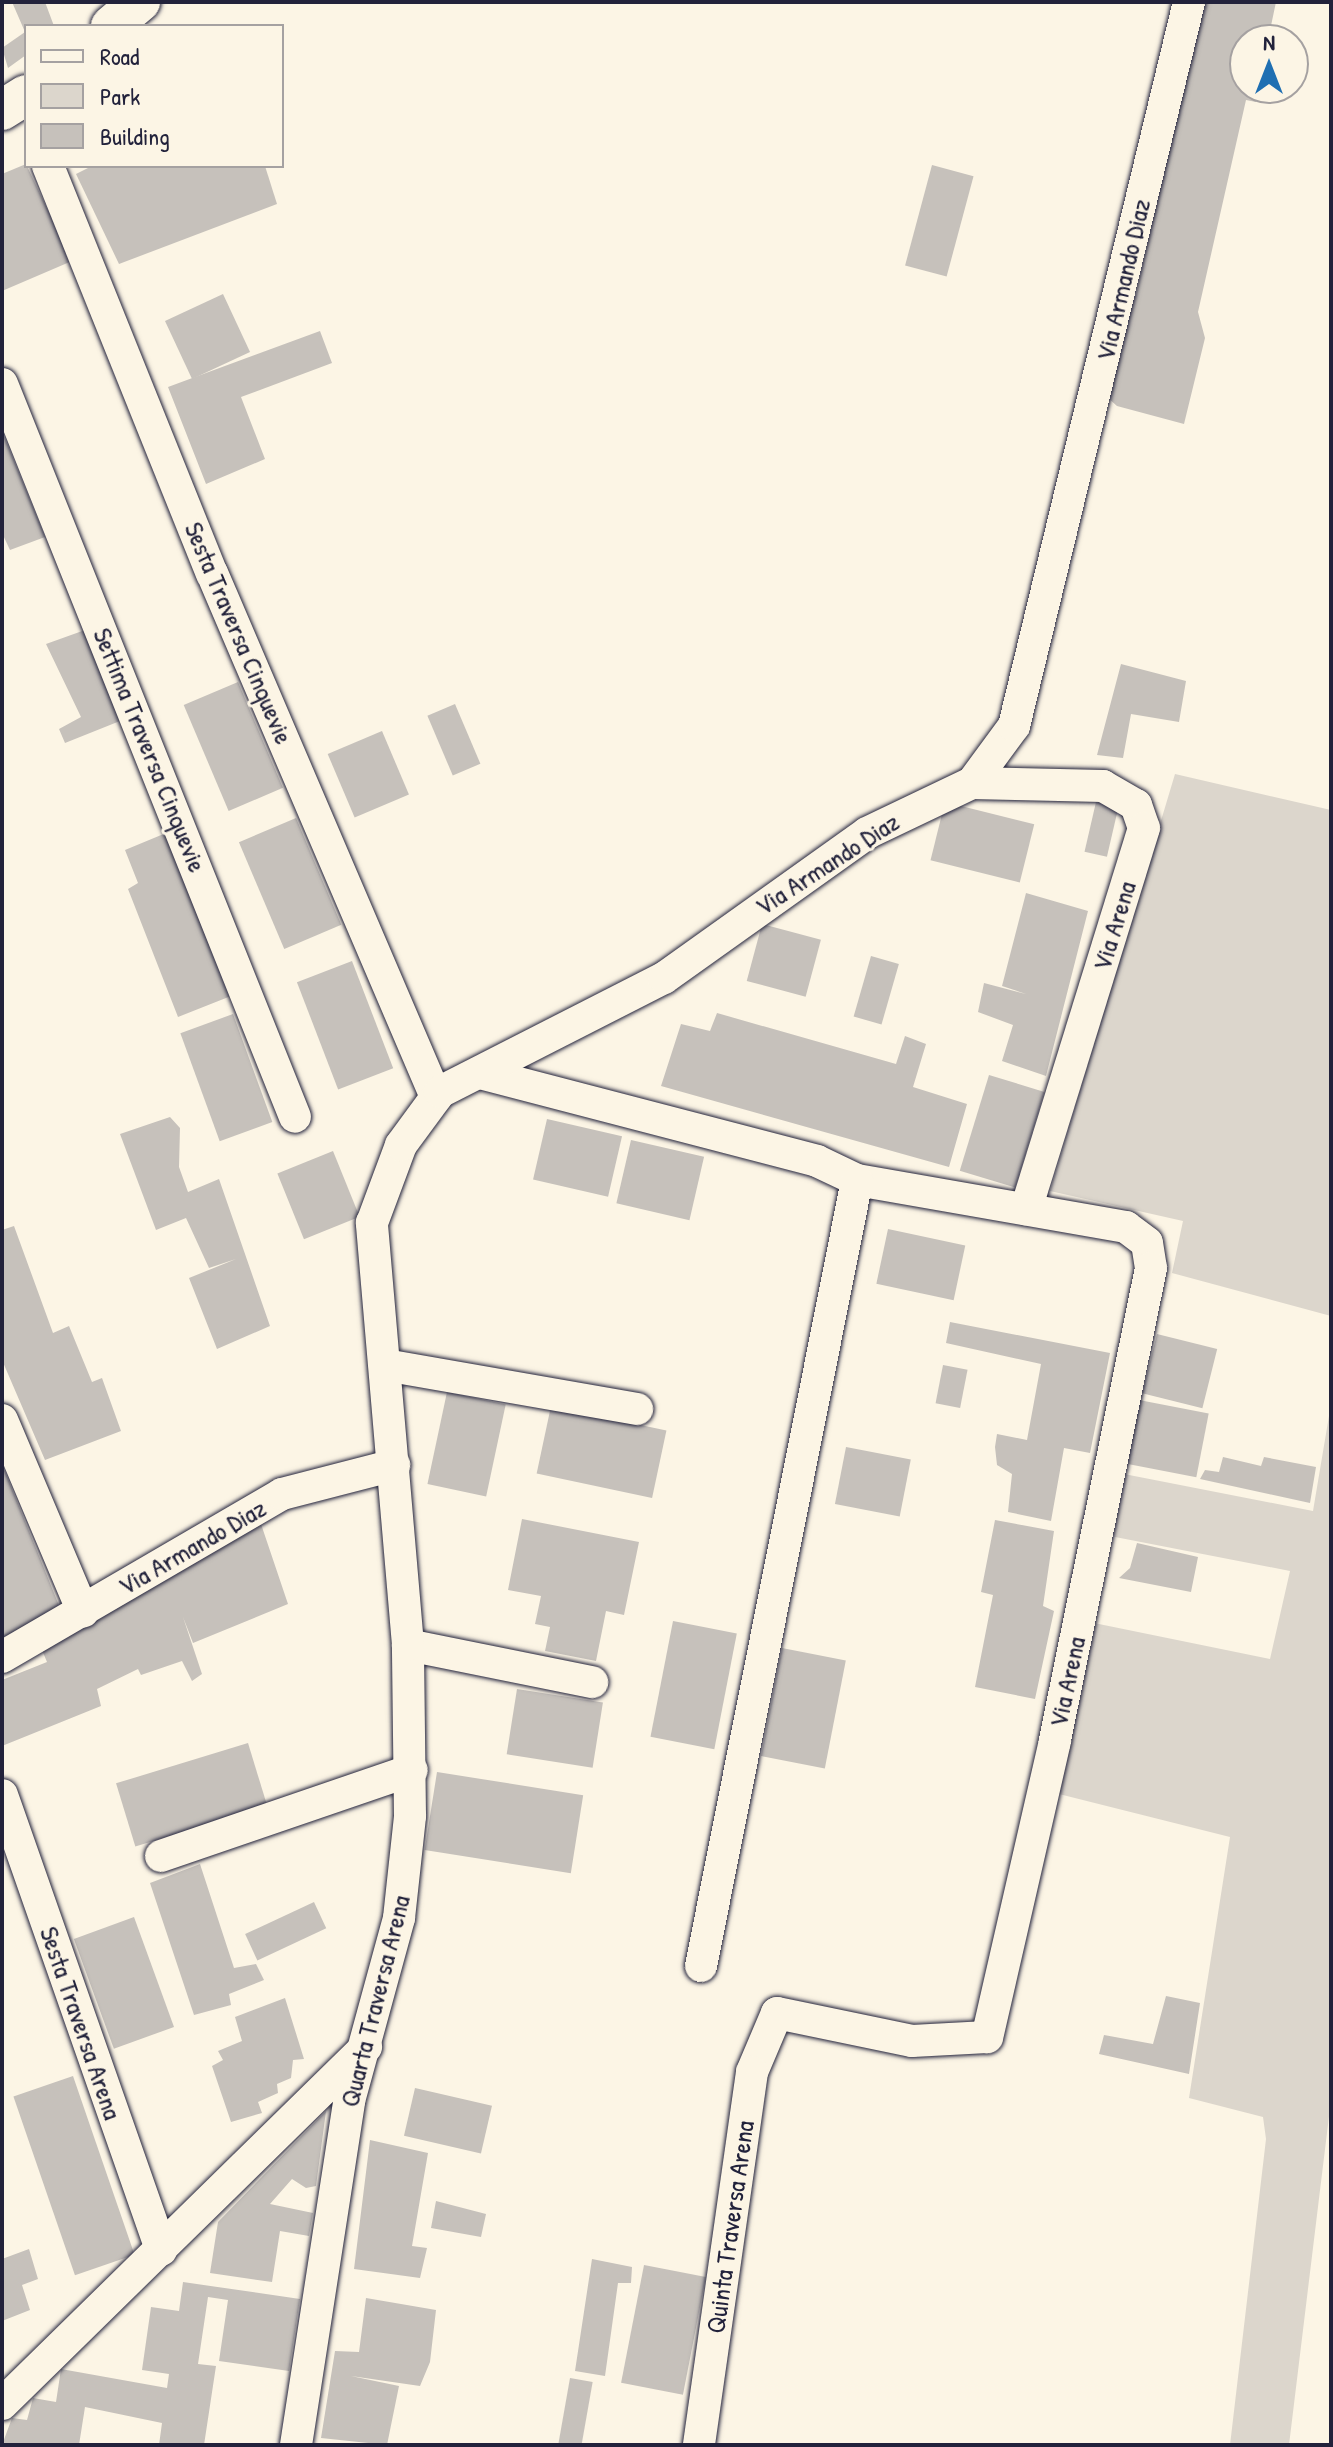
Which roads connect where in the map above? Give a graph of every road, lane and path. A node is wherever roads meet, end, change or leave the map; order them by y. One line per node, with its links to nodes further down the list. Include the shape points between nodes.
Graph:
1 (140, 2): 3 (street)
2 (1189, 2): 6 (street, Via Armando Diaz, via 1014,726)
3 (113, 24)
4 (49, 168): 8 (street, Sesta Traversa Cinquevie, via 212,573)
5 (2, 384): 9 (street, Settima Traversa Cinquevie)
6 (972, 783): 7 (street, Via Armando Diaz, via 867,833 664,978); 11 (street, Via Arena, via 1103,786 1136,805 1144,828)
7 (480, 1073): 8 (street, Via Armando Diaz); 10 (street, Via Arena, via 817,1161)
8 (436, 1097): 12 (street, Via Armando Diaz, via 401,1145 372,1223)
9 (295, 1117)
10 (857, 1180): 11 (street, Via Arena, via 944,1199); 23 (street)
11 (1026, 1209): 24 (street, Via Arena, via 1126,1227 1147,1243 1151,1268 1055,1741 987,2037 912,2041)
12 (385, 1365): 13 (street); 15 (street, Via Armando Diaz)
13 (637, 1409)
14 (2, 1420): 16 (street)
15 (394, 1465): 16 (street, Via Armando Diaz, via 282,1494); 17 (street, Via Armando Diaz)
16 (83, 1612): 18 (street, Via Armando Diaz)
17 (408, 1645): 19 (street); 20 (street, Quarta Traversa Arena)
18 (2, 1657)
19 (592, 1682)
20 (412, 1770): 22 (street); 25 (street, Quarta Traversa Arena, via 399,1918)
21 (2, 1795): 26 (street, Sesta Traversa Arena)
22 (161, 1856)
23 (701, 1966)
24 (777, 2013): 29 (street, Quinta Traversa Arena, via 752,2072)
25 (366, 2047): 26 (street); 28 (street, Quarta Traversa Arena, via 349,2101)
26 (161, 2250): 27 (street)
27 (2, 2404)
28 (296, 2445)
29 (699, 2445)

